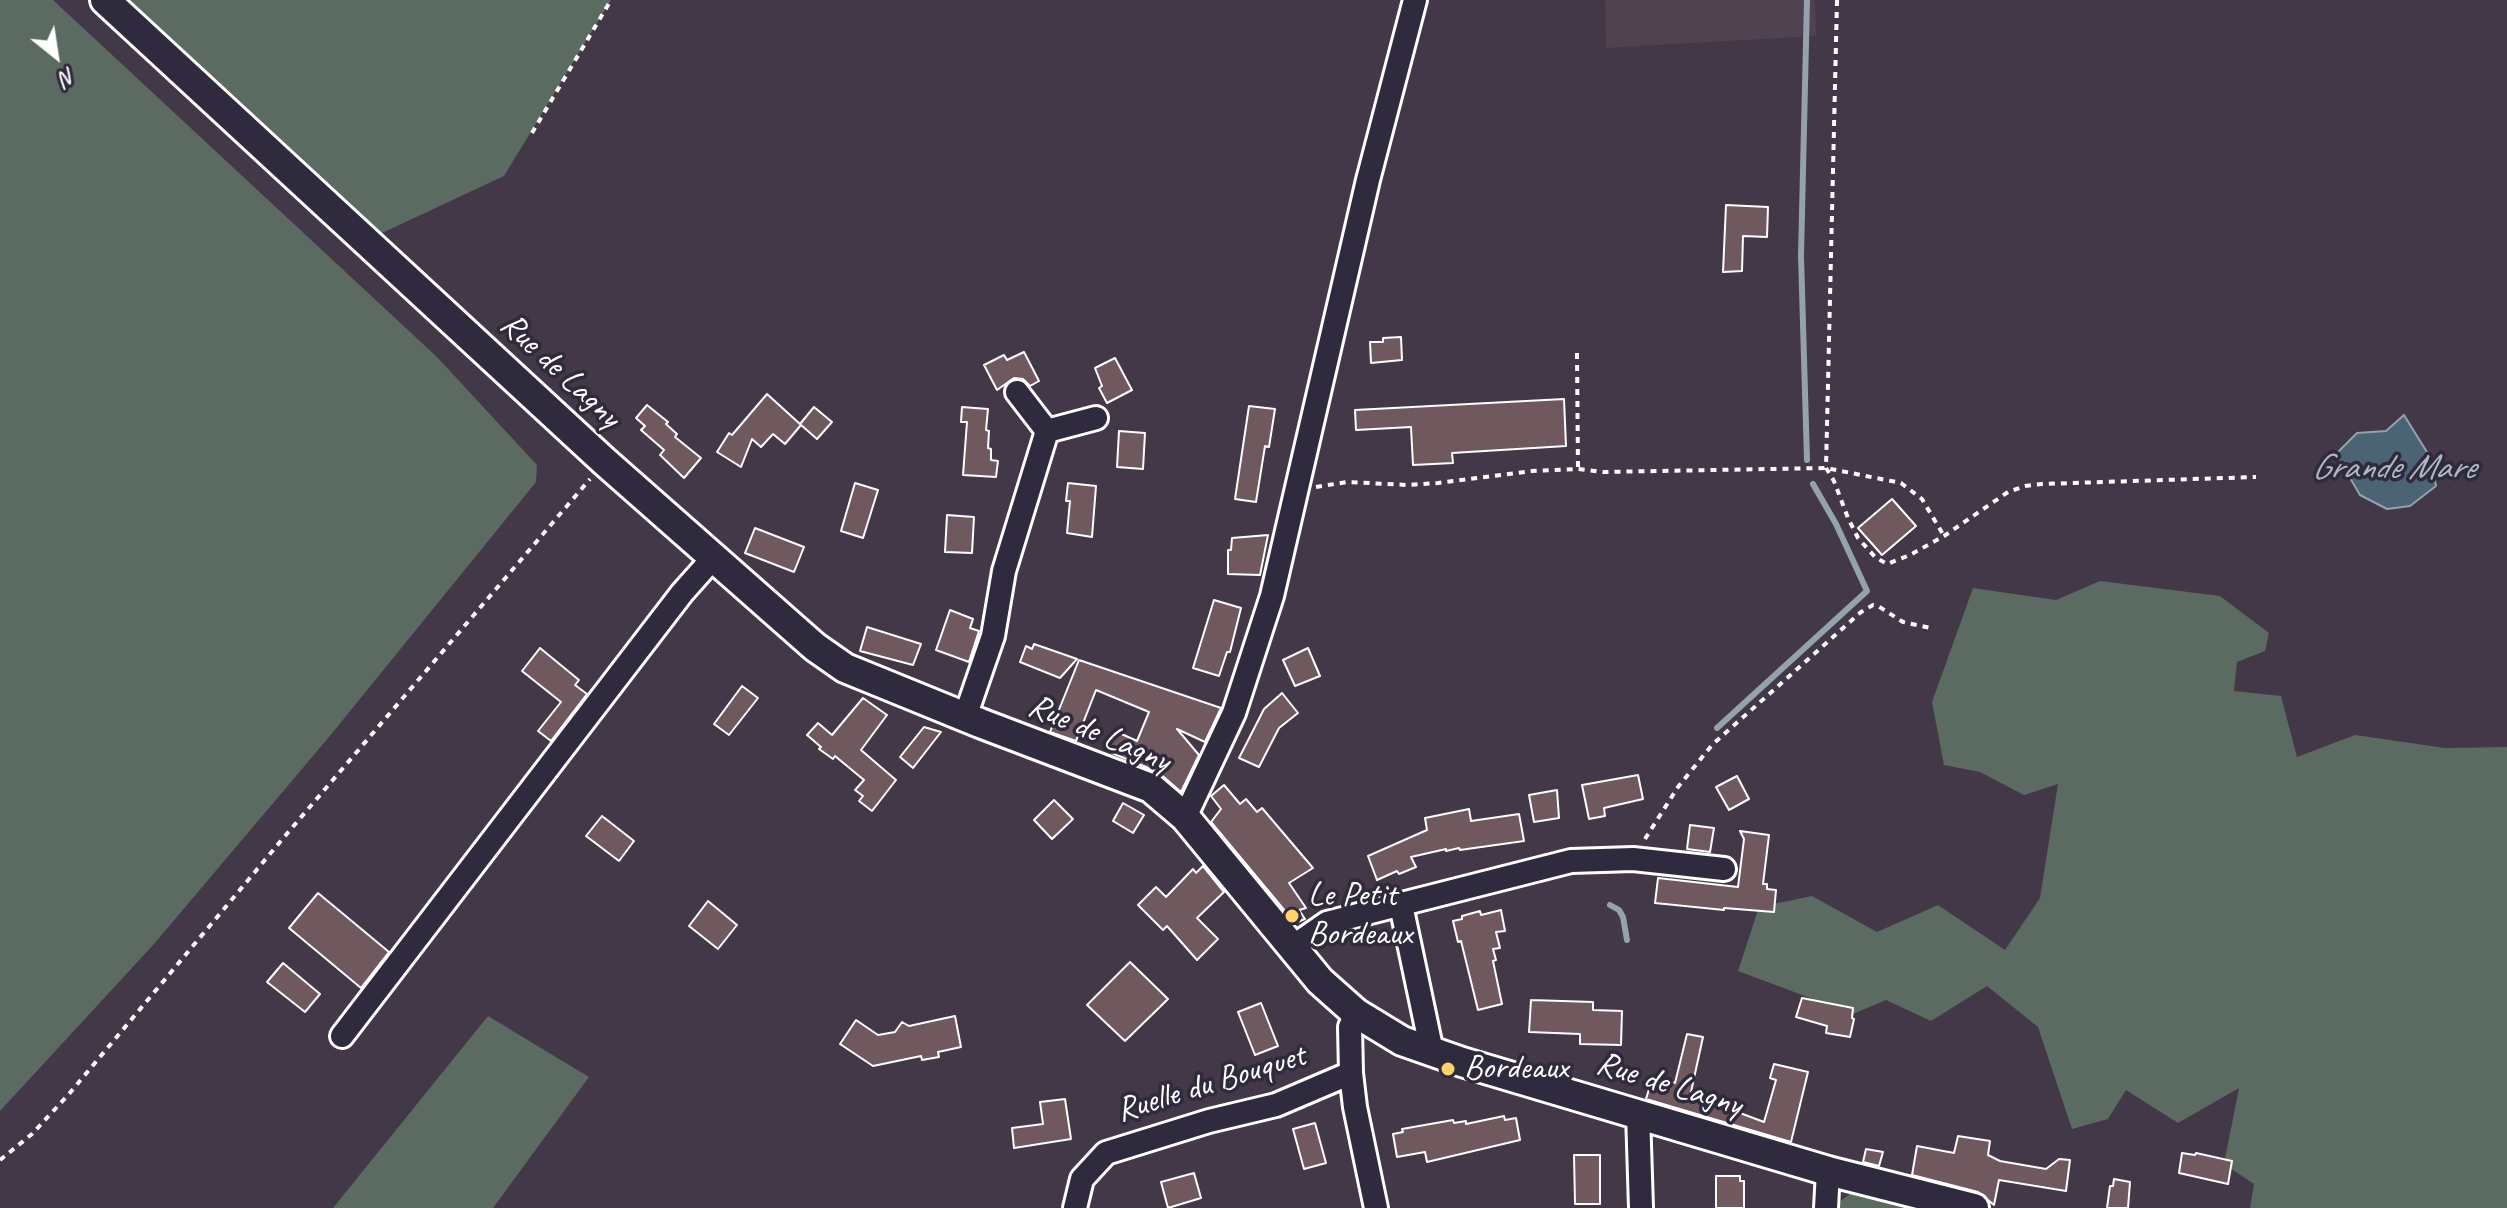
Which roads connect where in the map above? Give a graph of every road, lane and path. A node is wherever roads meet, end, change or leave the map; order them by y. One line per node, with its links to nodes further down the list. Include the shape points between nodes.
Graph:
1 (105, 0): 10 (main road, Rue de Lagny)
2 (611, 0): 5 (path)
3 (1415, 0): 14 (street)
4 (1837, 0): 11 (path)
5 (532, 133)
6 (1577, 353): 12 (path)
7 (1017, 392): 9 (street)
8 (1096, 418): 9 (street)
9 (1047, 431): 18 (street, via 1004,571 993,636)
10 (604, 461): 16 (main road, Rue de Lagny); 29 (path, via 69,1094)
11 (1826, 468): 12 (path); 15 (path, via 1901,483 1922,499); 15 (path, via 1858,538 1887,564)
12 (1578, 469): 14 (path, via 1408,485 1357,482)
13 (2256, 477): 15 (path, via 2025,486)
14 (1297, 488): 19 (street, via 1272,596 1234,713)
15 (1944, 536)
16 (714, 557): 18 (main road, Rue de Lagny, via 845,668); 25 (street)
17 (1931, 628): 20 (path, via 1903,622 1878,606 1861,612 1712,745 1678,787)
18 (965, 717): 19 (main road, Rue de Lagny, via 1151,788)
19 (1185, 817): 23 (main road, Rue de Lagny)
20 (1633, 859): 21 (street); 22 (street, via 1571,861)
21 (1724, 869)
22 (1401, 905): 23 (street, via 1327,923); 26 (street)
23 (1291, 948): 24 (main road, Rue de Lagny)
24 (1356, 1013): 26 (main road, Rue de Lagny); 27 (street, via 1350,1027)
25 (342, 1036)
26 (1432, 1052): 28 (main road, Rue de Lagny)
27 (1351, 1073): 31 (street, Ruelle du Bouquet, via 1276,1105 1106,1153 1082,1179); 32 (street)
28 (1638, 1113): 30 (main road, Rue de Lagny); 33 (street)
29 (0, 1160)
30 (1828, 1171): 34 (street); 35 (main road, Rue de Lagny)
31 (1075, 1208)
32 (1376, 1208)
33 (1641, 1208)
34 (1826, 1208)
35 (1974, 1208)

